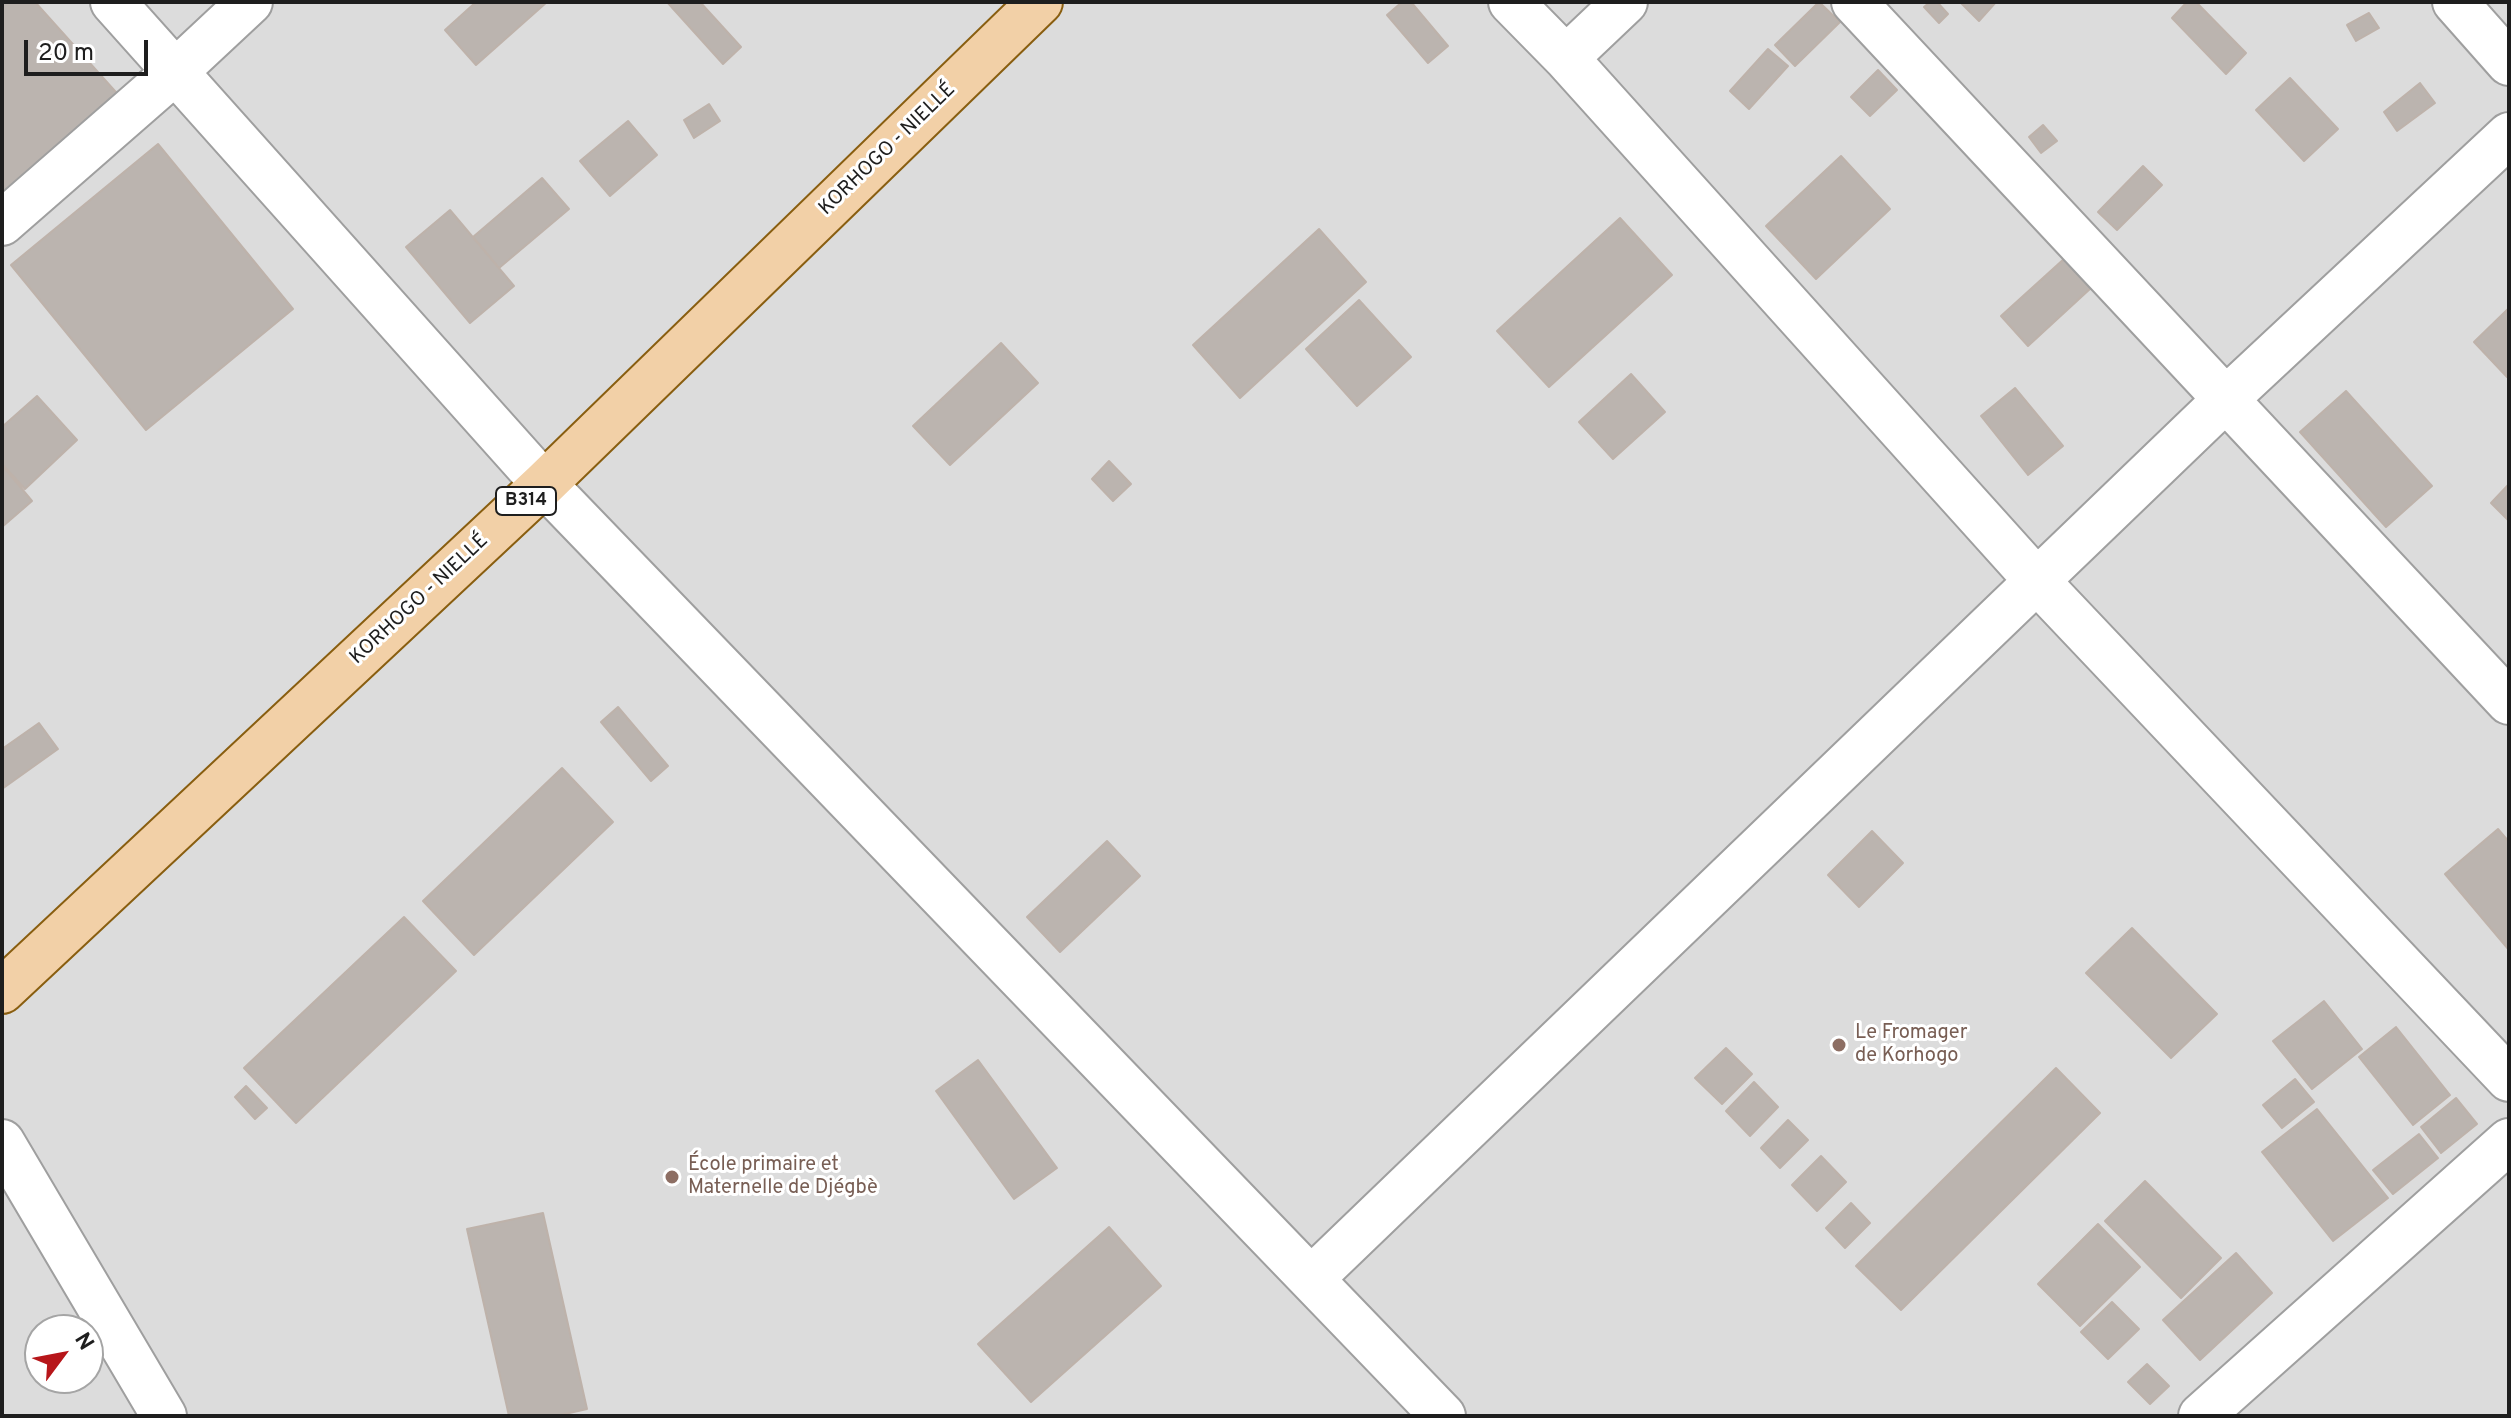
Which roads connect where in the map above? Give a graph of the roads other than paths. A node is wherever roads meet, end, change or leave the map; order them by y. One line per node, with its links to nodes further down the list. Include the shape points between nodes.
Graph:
1 (113, 2): 10 (street)
2 (250, 2): 10 (street)
3 (1040, 2): 14 (main road, KORHOGO - NIELLÉ / B314)
4 (1511, 2): 8 (street)
5 (1625, 2): 8 (street)
6 (1854, 2): 13 (street)
7 (2455, 2): 9 (street)
8 (1566, 58): 15 (street)
9 (2509, 63)
10 (175, 72): 12 (street); 14 (street)
11 (2509, 135): 13 (street)
12 (2, 223)
13 (2226, 399): 15 (street); 16 (street)
14 (544, 484): 17 (main road, KORHOGO - NIELLÉ / B314); 21 (street)
15 (2037, 581): 18 (street); 21 (street)
16 (2509, 702)
17 (5, 983)
18 (2509, 1079)
19 (2509, 1141): 24 (street)
20 (2, 1142): 22 (street)
21 (1311, 1279): 23 (street)
22 (164, 1416)
23 (1443, 1416)
24 (2201, 1416)

